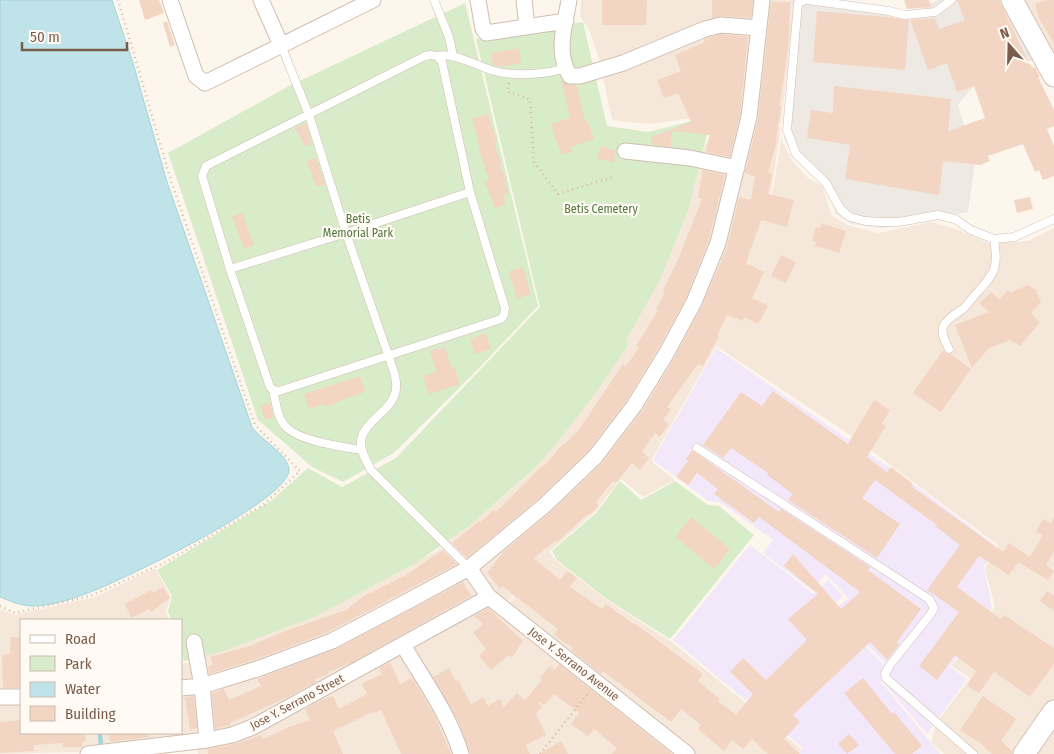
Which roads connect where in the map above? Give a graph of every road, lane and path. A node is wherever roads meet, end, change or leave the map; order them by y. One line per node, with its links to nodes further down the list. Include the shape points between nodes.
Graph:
1 (118, 0): 38 (path, via 171,182 255,425 300,471 263,505 166,562 90,596 15,613)
2 (170, 0): 16 (street, via 196,76 205,83)
3 (261, 0): 16 (street)
4 (373, 0): 16 (street)
5 (434, 0): 18 (lane, via 449,36)
6 (478, 0): 14 (street, via 486,33)
7 (524, 0): 14 (street)
8 (570, 0): 13 (street)
9 (762, 0): 15 (street)
10 (807, 0): 11 (lane, via 905,15 935,12); 29 (lane, via 798,3 787,130 796,154 826,183 841,210 850,217 899,222 938,215 956,219 971,230)
11 (951, 0)
12 (1012, 0): 21 (main road)
13 (566, 21): 14 (street); 19 (street, via 561,51)
14 (526, 27)
15 (759, 28): 19 (street, via 722,25 705,29 623,63 580,76 570,76); 24 (street, via 749,117)
16 (281, 45): 22 (lane)
17 (437, 56): 18 (lane); 22 (lane, via 425,56); 26 (lane, via 442,62)
18 (453, 56): 20 (lane, via 496,71)
19 (565, 68): 20 (lane, via 552,72)
20 (512, 72): 25 (path, via 507,91 530,100 534,162 558,194)
21 (1054, 76)
22 (309, 115): 28 (lane); 30 (lane, via 206,166 203,171)
23 (625, 151): 24 (street, via 690,158)
24 (737, 168): 36 (street, via 718,243 694,302 634,406 595,457 545,505)
25 (613, 177)
26 (470, 192): 28 (lane); 32 (lane, via 505,308 504,315 501,320)
27 (1054, 219): 29 (lane, via 1014,238)
28 (346, 233): 30 (lane); 32 (lane)
29 (994, 239): 31 (lane, via 996,268 988,282 942,329)
30 (230, 269): 33 (lane)
31 (949, 349)
32 (389, 355): 33 (lane, via 279,391); 35 (lane, via 396,388 392,401 366,430)
33 (273, 390): 35 (lane, via 279,414 292,432 315,441)
34 (697, 448): 52 (lane, via 929,599 934,608 890,665 886,678)
35 (362, 450): 36 (lane, via 370,470)
36 (469, 568): 37 (street, Jose Y. Serrano Avenue); 42 (street, via 332,641)
37 (489, 597): 40 (street, Jose Y. Serrano Street); 41 (street, Jose Y. Serrano Avenue)
38 (0, 606)
39 (194, 642): 42 (street)
40 (403, 645): 47 (street, Jose Y. Serrano Street, via 254,727); 49 (street, via 443,709)
41 (597, 682): 50 (path); 51 (street, Jose Y. Serrano Avenue)
42 (202, 686): 43 (street); 47 (street)
43 (182, 688)
44 (0, 697): 45 (street)
45 (20, 697)
46 (1054, 712): 53 (main road)
47 (200, 745): 48 (street, Jose Y. Serrano Street)
48 (88, 754)
49 (461, 754)
50 (540, 754)
51 (687, 754)
52 (973, 754)
53 (1024, 754)

